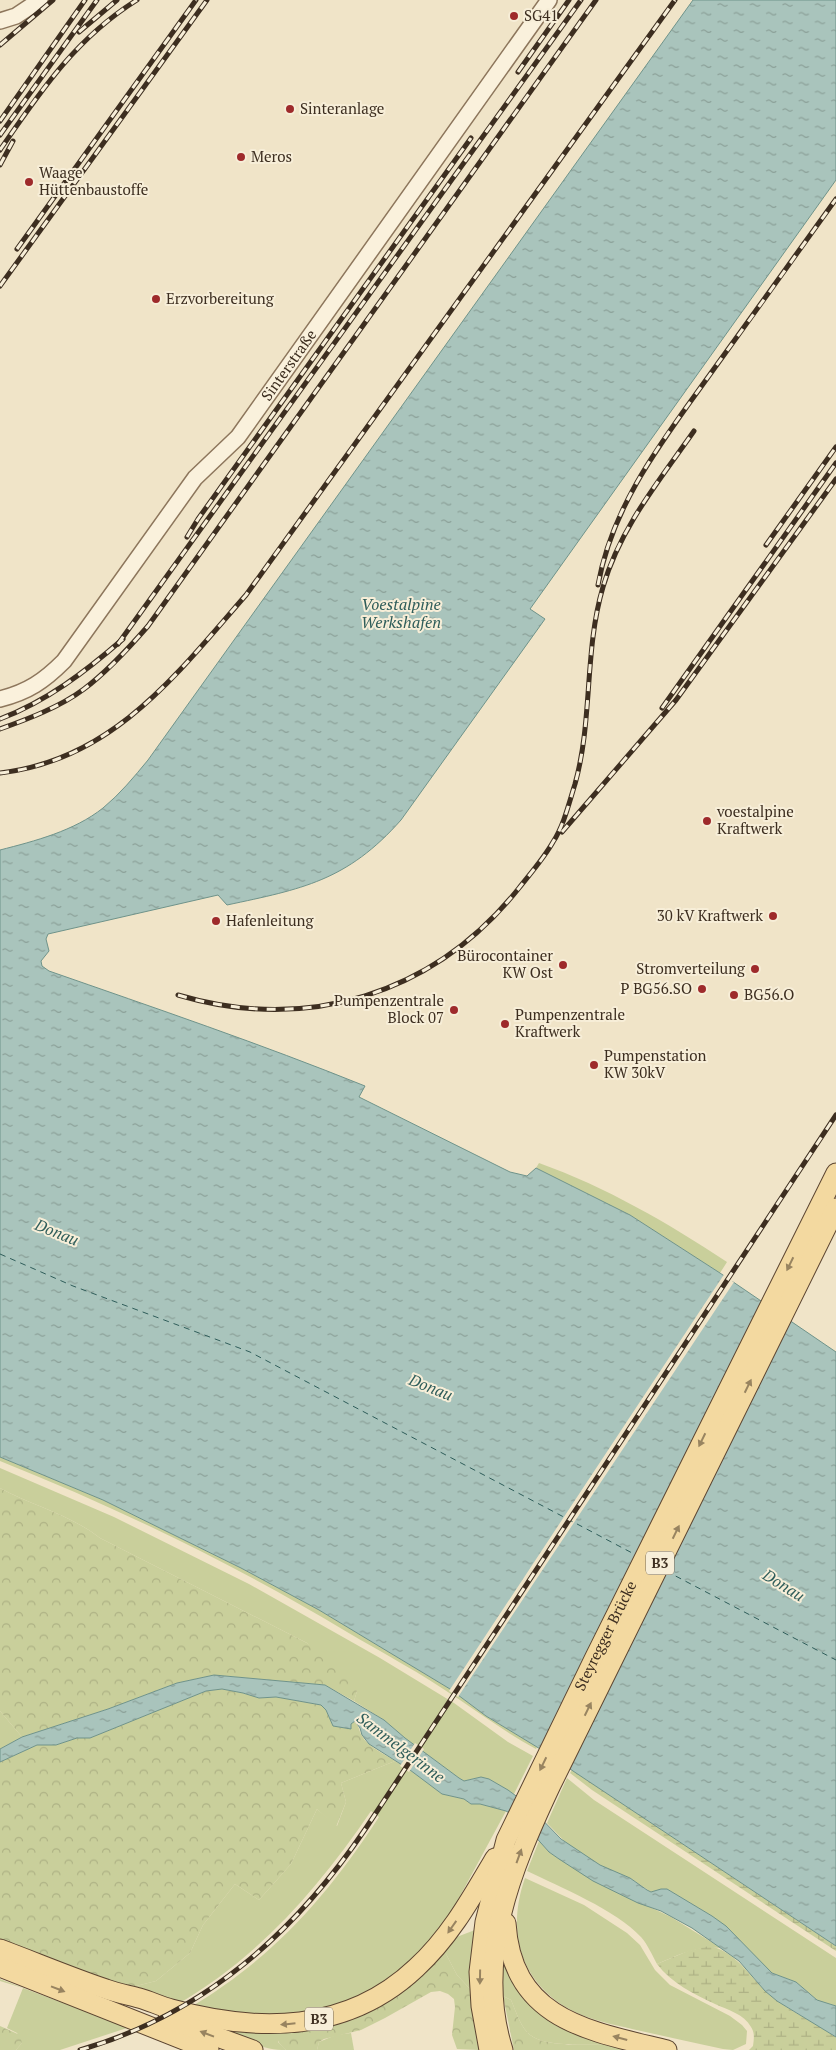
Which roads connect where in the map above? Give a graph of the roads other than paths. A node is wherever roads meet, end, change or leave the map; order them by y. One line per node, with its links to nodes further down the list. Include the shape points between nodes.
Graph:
1 (40, 0): 3 (street, via 16,16)
2 (549, 0): 4 (street, Sinterstraße, via 238,437 196,478 64,661 32,688)
3 (0, 21)
4 (0, 699)
5 (836, 1172): 7 (main road, B3)
6 (836, 1208): 7 (main road, B3)
7 (819, 1224): 8 (main road, Steyregger Brücke / B3, one-way to 7, via 523,1845); 8 (main road, Steyregger Brücke / B3, one-way to 8, via 506,1840)
8 (491, 1894): 11 (main road, B3, one-way to 11, via 398,1983 377,1997 330,2017 277,2025 235,2022 171,2009); 12 (main road, B3, via 479,1972 481,2006); 15 (main road, one-way to 8, via 579,2026 540,2002 520,1976 511,1957)
9 (0, 1949): 11 (main road, B3)
10 (0, 1967): 13 (main road, one-way to 13)
11 (108, 1990): 14 (main road, B3, one-way to 11, via 142,2008)
12 (495, 2048)
13 (209, 2050)
14 (253, 2050)
15 (667, 2050)

